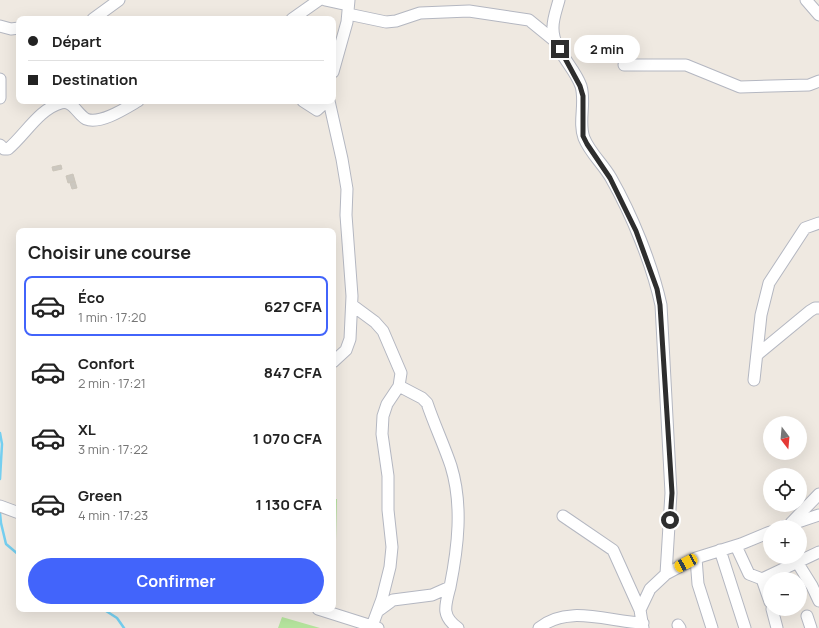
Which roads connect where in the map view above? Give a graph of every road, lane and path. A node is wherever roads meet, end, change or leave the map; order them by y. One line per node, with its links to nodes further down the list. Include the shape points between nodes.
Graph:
1 (119, 0): 7 (street)
2 (319, 0): 8 (street)
3 (327, 0): 6 (street)
4 (559, 0): 12 (street, via 553,25)
5 (806, 0): 9 (street)
6 (348, 6): 12 (street, via 373,20 391,22 420,13 469,11 528,20); 13 (street)
7 (99, 16)
8 (296, 16)
9 (819, 16)
10 (0, 26): 11 (street)
11 (16, 28)
12 (556, 42): 47 (street, via 583,96 583,136 610,178 636,231 657,289 672,493)
13 (336, 59)
14 (624, 65): 16 (street, via 686,65 740,86 808,85)
15 (0, 79): 17 (street)
16 (819, 81)
17 (0, 98)
18 (58, 104): 24 (street, via 39,117 8,149)
19 (69, 104): 20 (street, via 86,119 115,114)
20 (133, 104)
21 (308, 104): 22 (street, via 317,110)
22 (324, 104)
23 (329, 104): 26 (street, via 347,189 346,215)
24 (0, 145)
25 (819, 223): 28 (street, via 805,228 769,283 761,315)
26 (352, 305): 29 (street, via 350,339 346,350); 31 (street, via 376,322 383,331 398,364)
27 (819, 308): 28 (street, via 810,311)
28 (758, 354): 30 (street)
29 (336, 359)
30 (754, 380)
31 (399, 386): 50 (street, via 427,403 454,477 459,507 456,554); 53 (street, via 387,404 383,416 382,434 388,476 392,547 390,567)
32 (819, 494): 37 (street)
33 (0, 506): 34 (street)
34 (16, 512)
35 (819, 515): 38 (street)
36 (563, 516): 52 (street, via 613,550)
37 (792, 520)
38 (803, 520)
39 (763, 535): 40 (street)
40 (736, 546): 41 (street); 48 (street, via 749,574)
41 (720, 550): 44 (street); 62 (street)
42 (819, 552): 43 (street)
43 (807, 557)
44 (696, 558): 47 (street); 61 (street, via 698,584)
45 (792, 564): 48 (street)
46 (797, 564): 51 (street)
47 (666, 574): 52 (street, via 650,589)
48 (762, 579): 49 (street)
49 (763, 582)
50 (450, 587): 53 (street, via 432,595 393,600); 59 (street, via 446,614 449,622)
51 (819, 601)
52 (640, 610): 57 (street)
53 (378, 611): 58 (street)
54 (328, 612): 58 (street)
55 (774, 616): 63 (street)
56 (807, 616): 64 (street)
57 (643, 625): 60 (street, via 573,615 545,623)
58 (376, 627)
59 (458, 628)
60 (539, 628)
61 (712, 628)
62 (746, 628)
63 (777, 628)
64 (811, 628)

